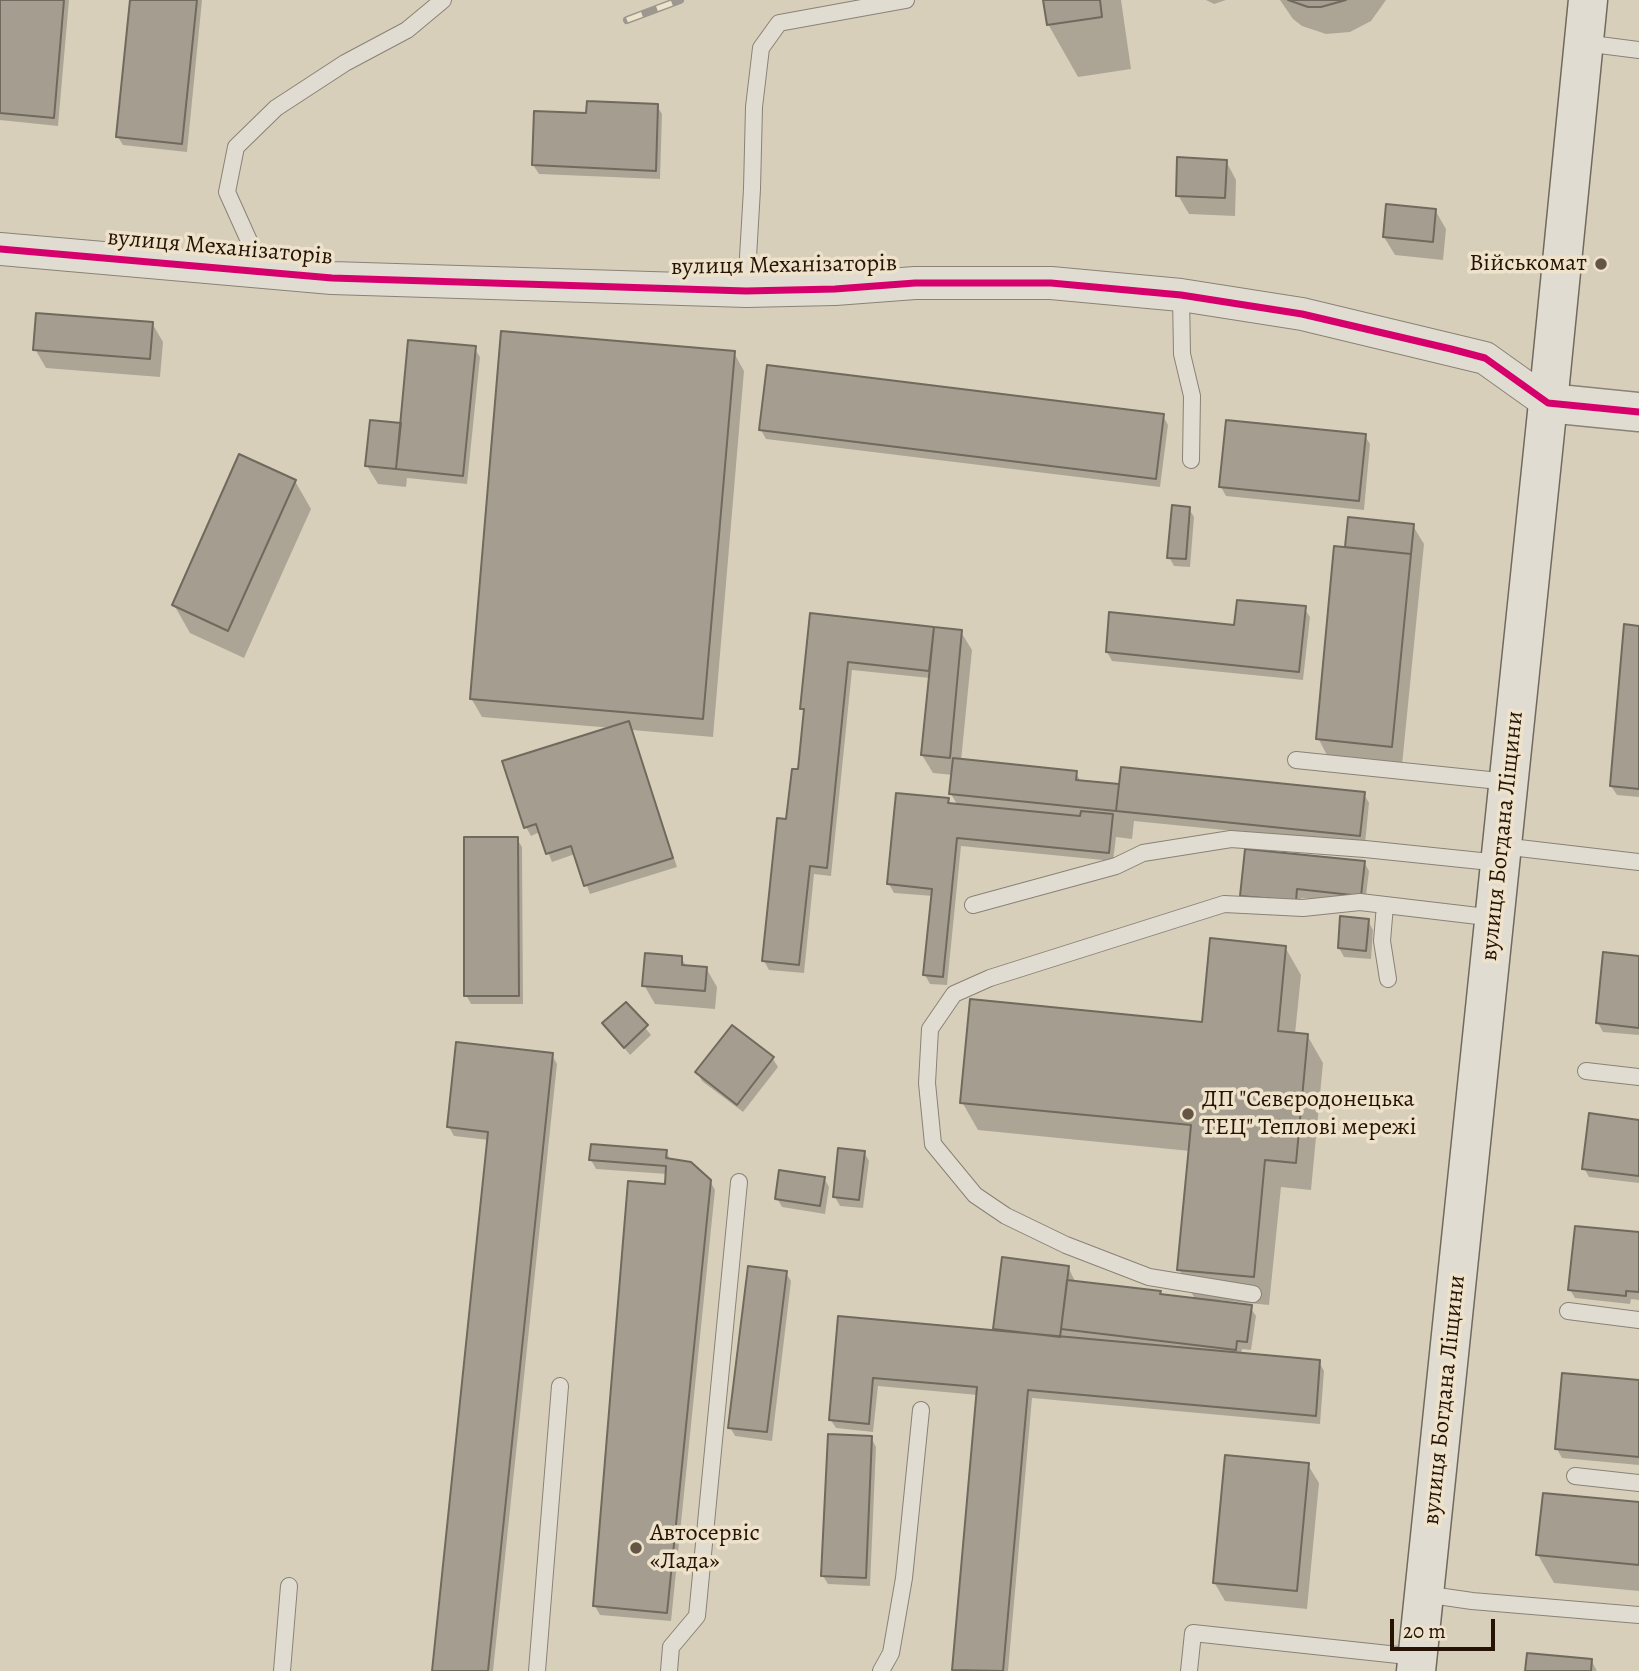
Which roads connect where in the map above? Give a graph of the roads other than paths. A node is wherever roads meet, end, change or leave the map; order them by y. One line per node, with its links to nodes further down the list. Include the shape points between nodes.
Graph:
1 (443, 0): 7 (lane, via 407,30 276,108 236,146 228,192)
2 (906, 0): 8 (lane, via 779,23 761,48)
3 (1588, 0): 4 (main road, вулиця Богдана Ліщини)
4 (1584, 43): 5 (lane); 10 (main road, вулиця Богдана Ліщини)
5 (1639, 50)
6 (0, 249): 7 (street, вулиця Механізаторів)
7 (263, 272): 8 (street, вулиця Механізаторів)
8 (746, 291): 9 (street, вулиця Механізаторів, via 1037,283)
9 (1181, 295): 10 (street, вулиця Механізаторів, via 1303,314 1485,358); 12 (lane, via 1182,354 1192,396)
10 (1548, 402): 11 (main road); 14 (main road, вулиця Богдана Ліщини)
11 (1639, 412)
12 (1191, 460)
13 (1296, 761): 14 (lane)
14 (1509, 782): 15 (main road, вулиця Богдана Ліщини)
15 (1501, 855): 16 (lane); 17 (lane, via 1231,839 1143,853 1116,866); 19 (main road, вулиця Богдана Ліщини)
16 (1639, 862)
17 (973, 905)
18 (1385, 905): 19 (lane); 20 (lane, via 1382,942); 24 (lane, via 1360,902 1303,908 1224,904 990,978 954,994 930,1029 927,1083 933,1144 975,1195 1066,1245 1149,1277)
19 (1495, 918): 32 (main road, вулиця Богдана Ліщини)
20 (1388, 979)
21 (1586, 1071): 22 (lane)
22 (1639, 1077)
23 (738, 1182): 37 (lane, via 697,1616 671,1647)
24 (1253, 1294)
25 (1567, 1311): 26 (lane)
26 (1639, 1320)
27 (560, 1386): 36 (lane)
28 (921, 1410): 38 (lane, via 904,1578 891,1653)
29 (1575, 1476): 30 (lane)
30 (1639, 1483)
31 (289, 1586): 35 (lane)
32 (1424, 1594): 33 (lane); 34 (main road, вулиця Богдана Ліщини)
33 (1639, 1615)
34 (1417, 1664): 39 (lane, via 1193,1633)
35 (282, 1671)
36 (537, 1671)
37 (669, 1671)
38 (881, 1671)
39 (1189, 1671)

